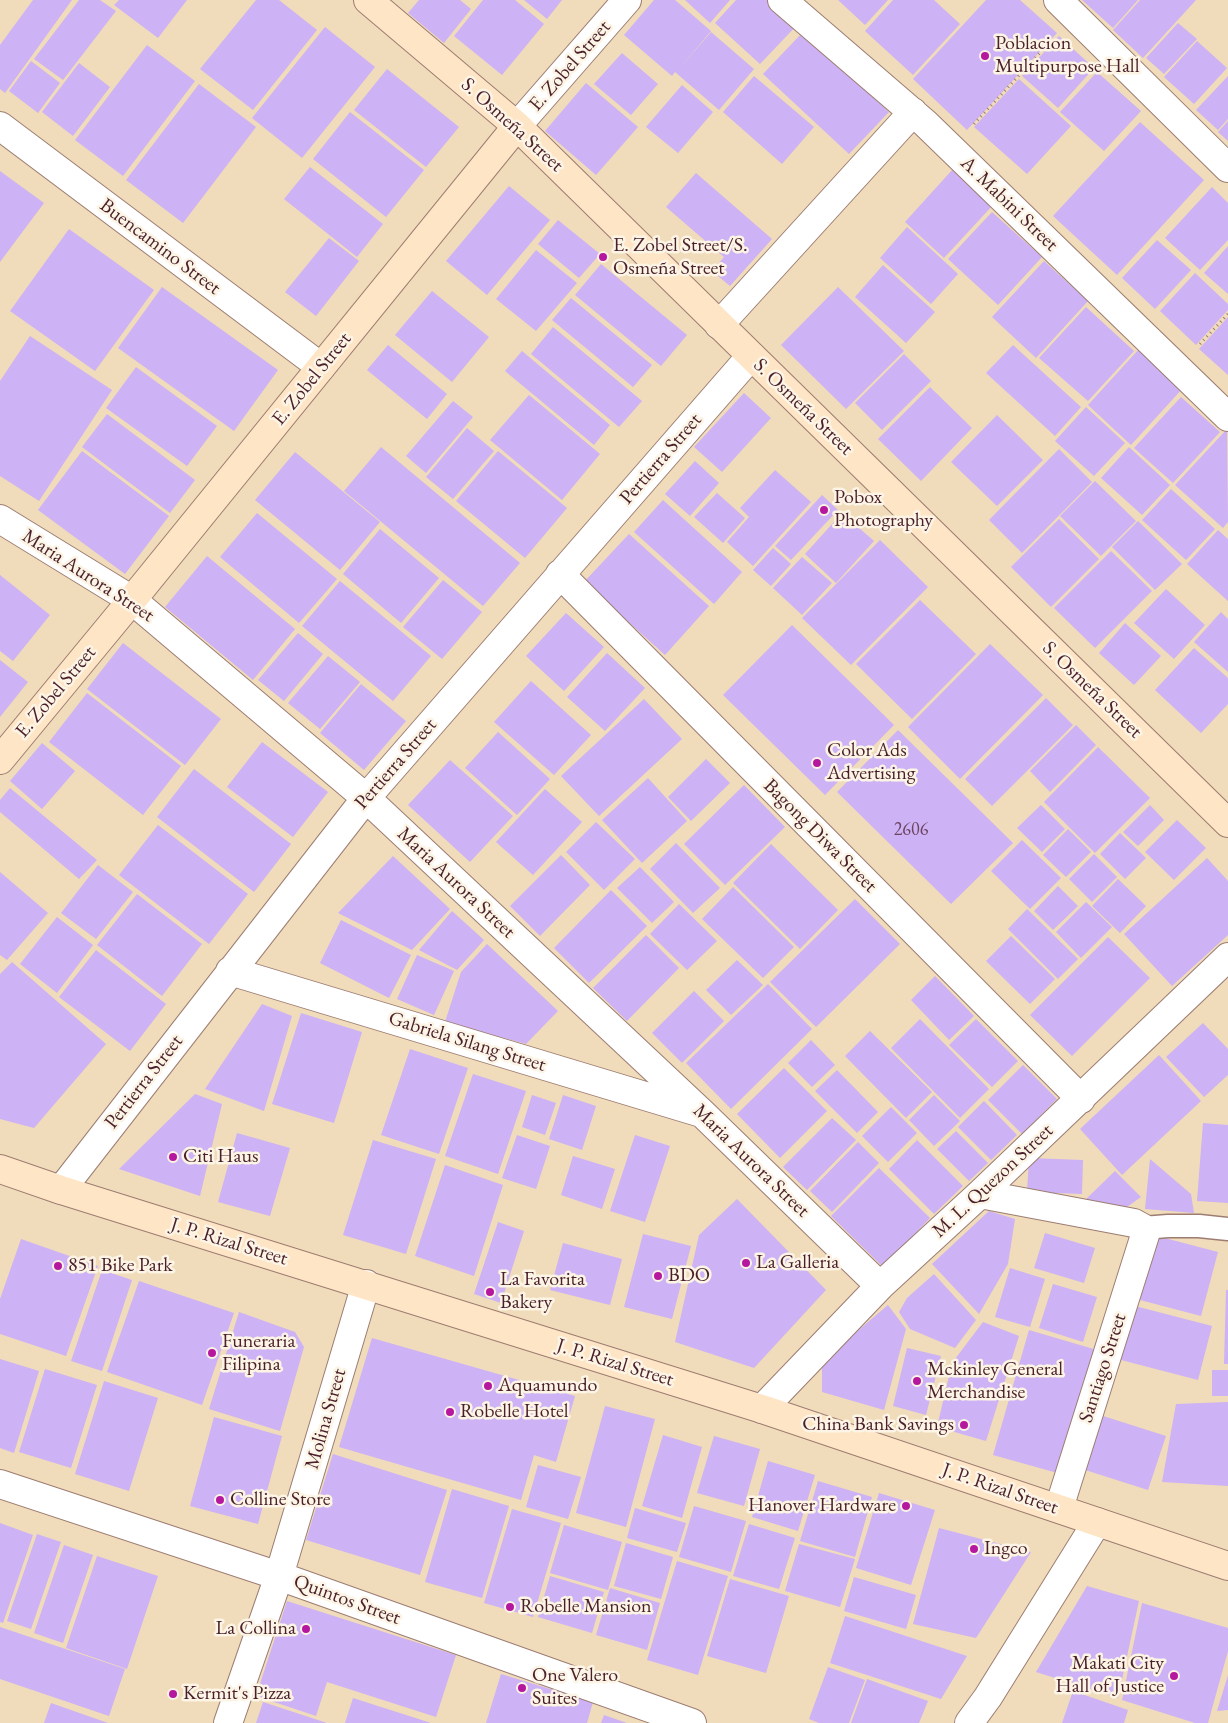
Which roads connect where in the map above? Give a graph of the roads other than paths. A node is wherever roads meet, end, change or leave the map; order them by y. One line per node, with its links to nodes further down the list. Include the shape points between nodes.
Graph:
1 (368, 0): 7 (street, S. Osmeña Street)
2 (627, 0): 7 (street, E. Zobel Street)
3 (782, 0): 5 (street, A. Mabini Street)
4 (1066, 8): 8 (street)
5 (912, 112): 9 (street); 12 (street, A. Mabini Street)
6 (0, 126): 11 (street, Buencamino Street)
7 (517, 126): 9 (street, S. Osmeña Street); 11 (street, E. Zobel Street)
8 (1228, 168)
9 (719, 325): 10 (street, S. Osmeña Street)
10 (751, 356): 14 (street, Pertierra Street); 18 (street, S. Osmeña Street)
11 (321, 368): 15 (street, E. Zobel Street)
12 (1228, 417)
13 (0, 519): 15 (street, Maria Aurora Street)
14 (560, 574): 17 (street, Pertierra Street); 21 (street, Bagong Diwa Street)
15 (132, 600): 16 (street, E. Zobel Street); 17 (street, Maria Aurora Street)
16 (0, 760)
17 (366, 798): 20 (street, Pertierra Street); 22 (street, Maria Aurora Street)
18 (1228, 823)
19 (1228, 957): 21 (street, M. L. Quezon Street)
20 (230, 971): 22 (street, Gabriela Silang Street); 24 (street, Pertierra Street)
21 (1081, 1099): 25 (street, M. L. Quezon Street)
22 (703, 1114): 29 (street, Maria Aurora Street)
23 (0, 1169): 24 (street, J. P. Rizal Street)
24 (61, 1190): 28 (street, J. P. Rizal Street)
25 (980, 1194): 26 (street, via 1134,1223); 29 (street, M. L. Quezon Street)
26 (1143, 1228): 27 (lane, via 1199,1226); 32 (street, Santiago Street, via 1145,1235)
27 (1228, 1229)
28 (366, 1284): 30 (street, J. P. Rizal Street); 35 (street, Molina Street)
29 (880, 1286): 30 (street, M. L. Quezon Street)
30 (762, 1409): 32 (street, J. P. Rizal Street)
31 (0, 1484): 35 (street, Quintos Street)
32 (1058, 1508): 33 (street, J. P. Rizal Street)
33 (1097, 1522): 34 (street, J. P. Rizal Street); 38 (street)
34 (1228, 1566)
35 (280, 1576): 36 (street, Molina Street); 37 (street, Quintos Street)
36 (228, 1723)
37 (692, 1723)
38 (969, 1723)

